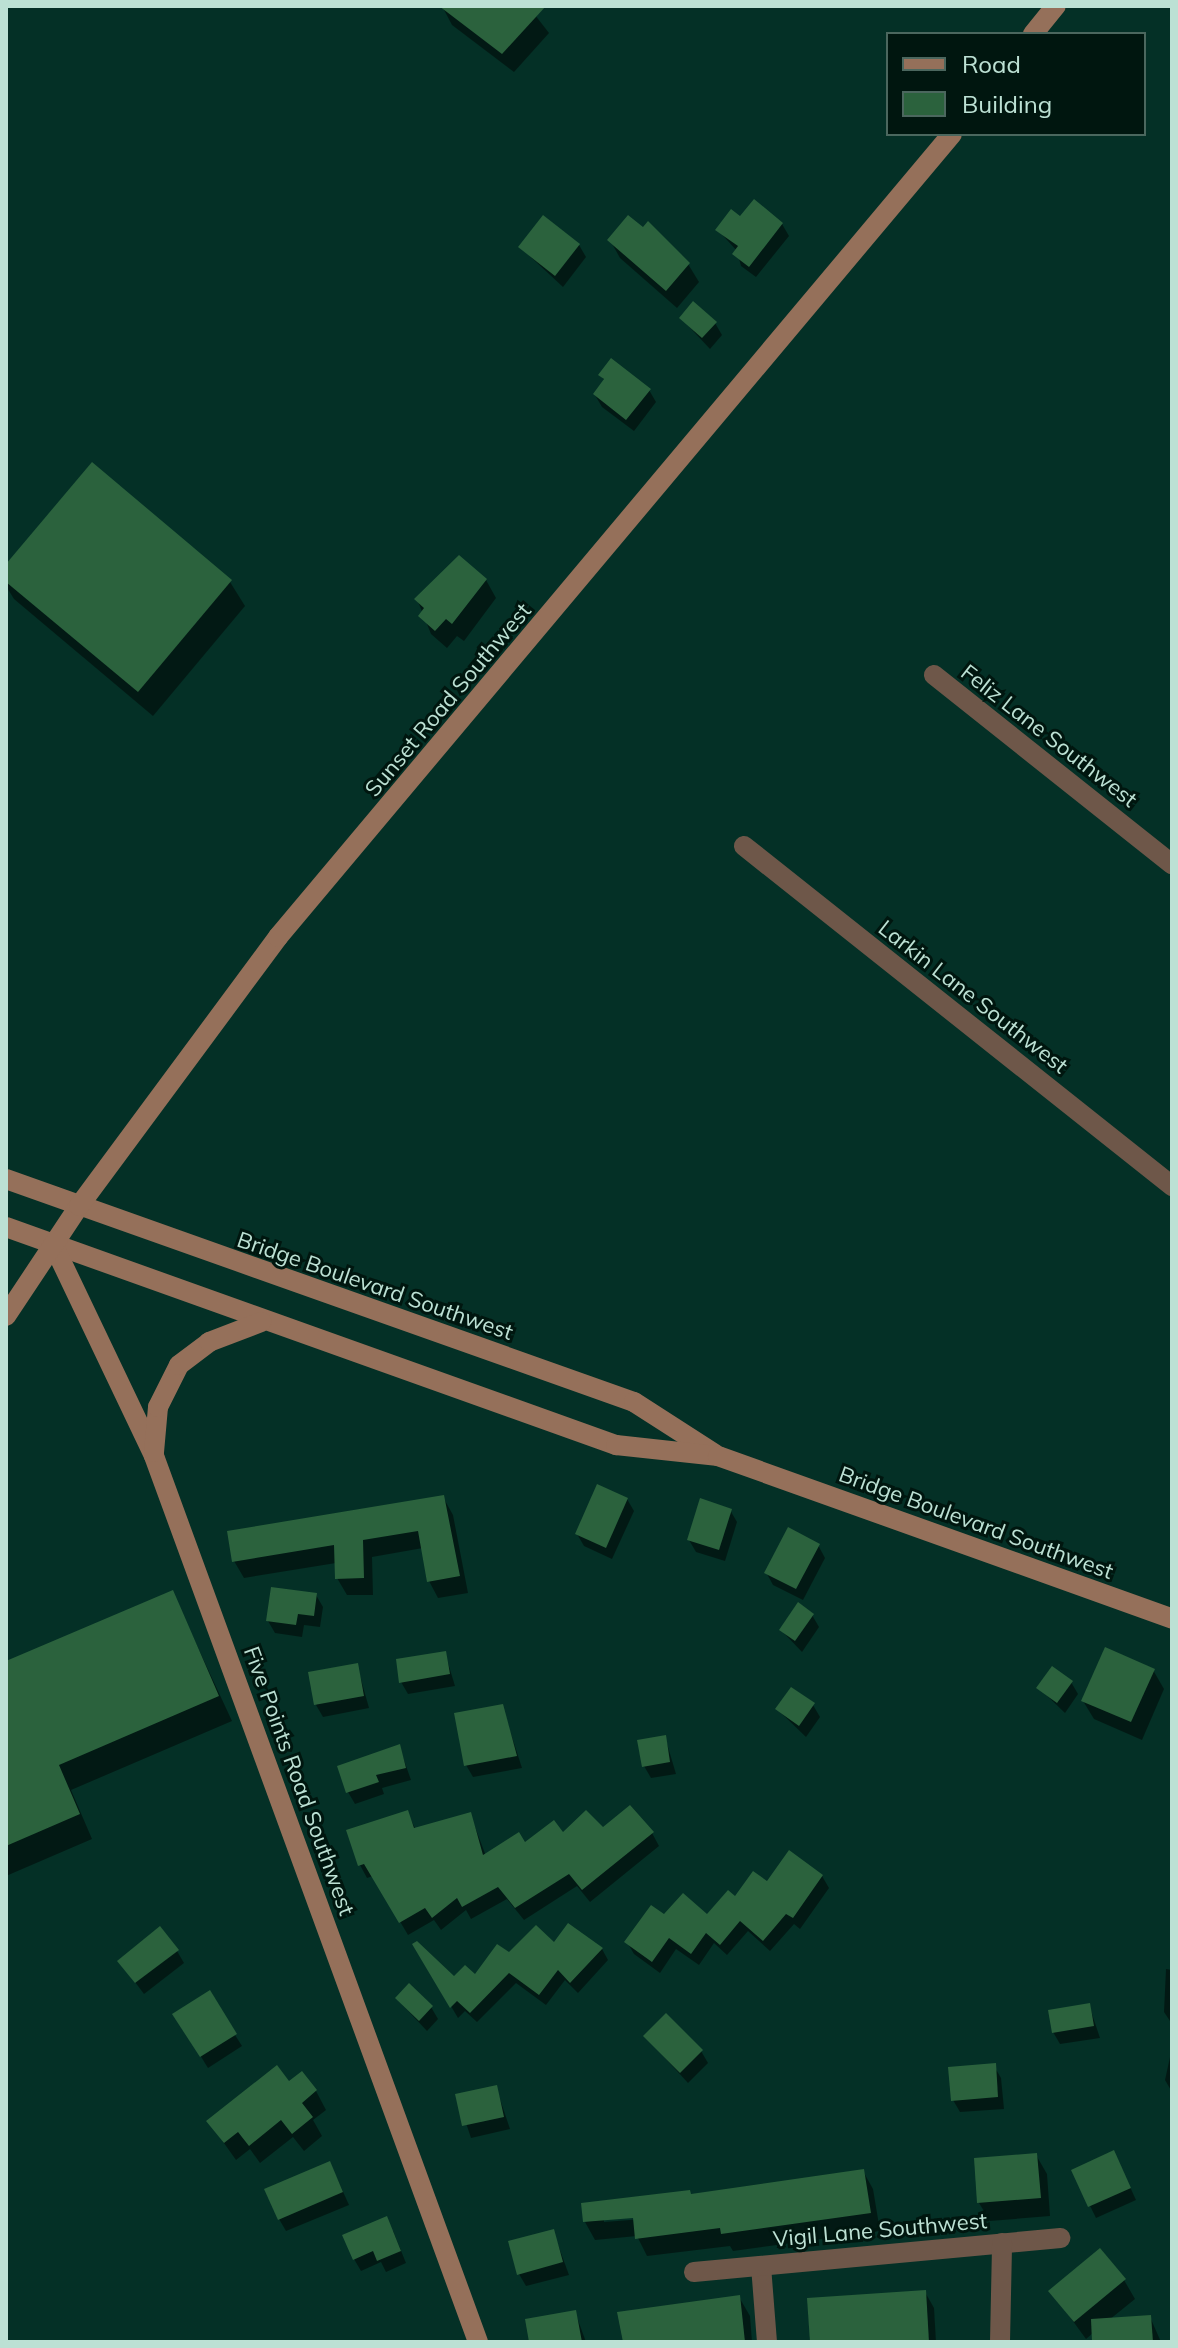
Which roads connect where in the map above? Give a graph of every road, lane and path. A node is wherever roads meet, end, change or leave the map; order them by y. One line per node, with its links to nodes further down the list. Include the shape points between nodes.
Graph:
1 (1056, 6): 2 (street)
2 (1035, 32)
3 (950, 136): 9 (street, Sunset Road Southwest, via 278,937)
4 (934, 675): 6 (street, Feliz Lane Southwest)
5 (744, 846): 8 (street, Larkin Lane Southwest)
6 (1172, 864)
7 (6, 1179): 9 (street, Bridge Boulevard Southwest)
8 (1172, 1186)
9 (79, 1206): 11 (street, Sunset Road Southwest); 15 (street, Bridge Boulevard Southwest, via 634,1402)
10 (6, 1227): 11 (street, Bridge Boulevard Southwest)
11 (53, 1244): 12 (street, Sunset Road Southwest); 13 (street, Bridge Boulevard Southwest); 14 (street, Five Points Road Southwest)
12 (6, 1316)
13 (261, 1322): 14 (street, via 209,1342 179,1365 158,1407); 15 (street, Bridge Boulevard Southwest, via 616,1445)
14 (154, 1456): 21 (street, Five Points Road Southwest)
15 (718, 1456): 16 (street, Bridge Boulevard Southwest)
16 (1172, 1619)
17 (1060, 2238): 18 (street, Vigil Lane Southwest)
18 (1002, 2243): 19 (street, Vigil Lane Southwest); 23 (street, Vigil Lane Southwest)
19 (761, 2266): 20 (street, Vigil Lane Southwest); 22 (street, Vigil Lane Southwest)
20 (694, 2272)
21 (478, 2342)
22 (767, 2342)
23 (1000, 2342)

